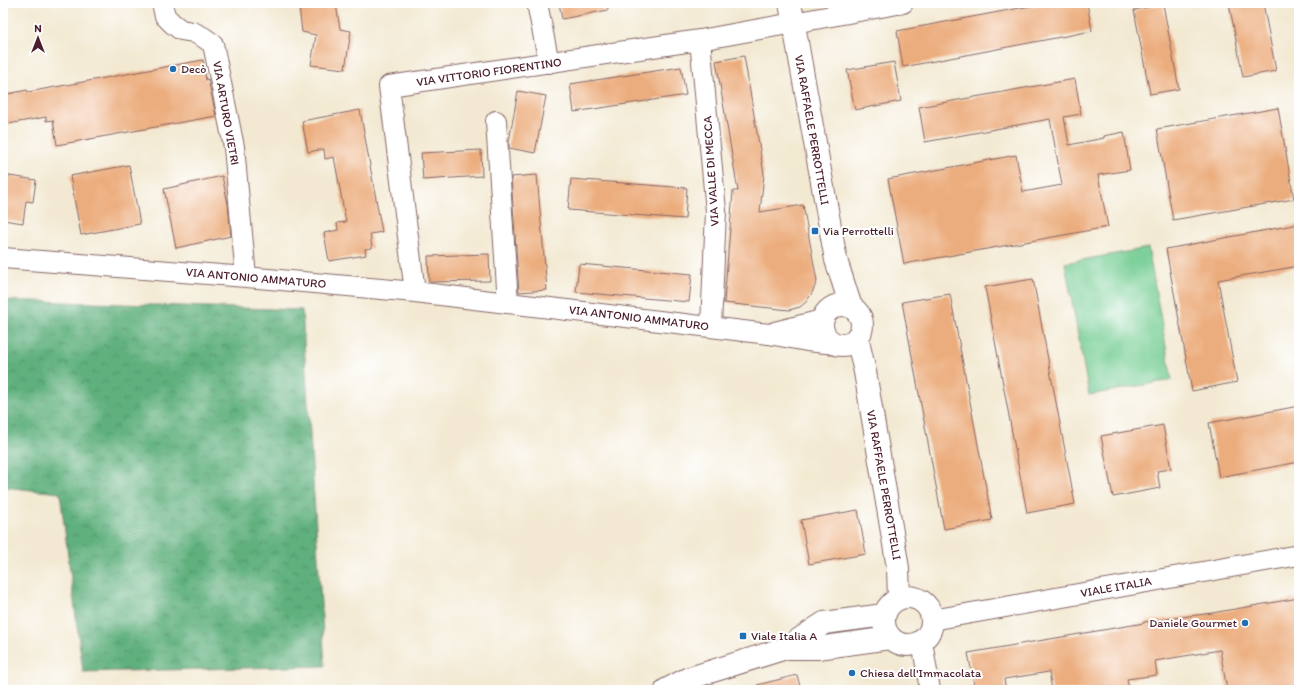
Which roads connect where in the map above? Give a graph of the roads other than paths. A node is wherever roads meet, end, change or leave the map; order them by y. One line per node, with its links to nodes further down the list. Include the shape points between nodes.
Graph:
1 (162, 3): 9 (street, VIA ARTURO VIETRI, via 165,16 173,24 213,44 234,147)
2 (537, 3): 6 (street)
3 (903, 3): 4 (street, VIA VITTORIO FIORENTINO)
4 (792, 13): 5 (street, VIA VITTORIO FIORENTINO); 12 (main road, VIA RAFFAELE PERROTTELLI, via 836,260)
5 (700, 40): 6 (street, VIA VITTORIO FIORENTINO); 13 (street, VIA VALLE DI MECCA, via 716,211)
6 (549, 63): 10 (street, VIA VITTORIO FIORENTINO, via 389,86)
7 (496, 121): 11 (street)
8 (3, 258): 9 (street, VIA ANTONIO AMMATURO)
9 (246, 277): 10 (street, VIA ANTONIO AMMATURO)
10 (415, 292): 11 (street, VIA ANTONIO AMMATURO)
11 (508, 303): 13 (street, VIA ANTONIO AMMATURO)
12 (836, 311): 14 (street); 15 (main road, via 822,327 826,337 832,342); 15 (main road, via 858,313 861,319 861,331)
13 (711, 327): 14 (street, VIA ANTONIO AMMATURO)
14 (769, 334): 15 (street, VIA ANTONIO AMMATURO, via 807,340)
15 (846, 342): 17 (main road, VIA RAFFAELE PERROTTELLI, via 865,372 898,568)
16 (1299, 555): 19 (street, VIALE ITALIA)
17 (899, 598): 18 (main road, via 889,605); 19 (main road, via 920,600 929,608)
18 (884, 615): 20 (main road, via 884,625); 22 (main road, via 824,624)
19 (932, 620): 21 (main road, via 928,635)
20 (890, 638): 21 (main road, via 908,645); 22 (main road, via 818,648)
21 (922, 641): 24 (street)
22 (786, 648): 23 (main road, via 687,679)
23 (666, 690)
24 (930, 690)

